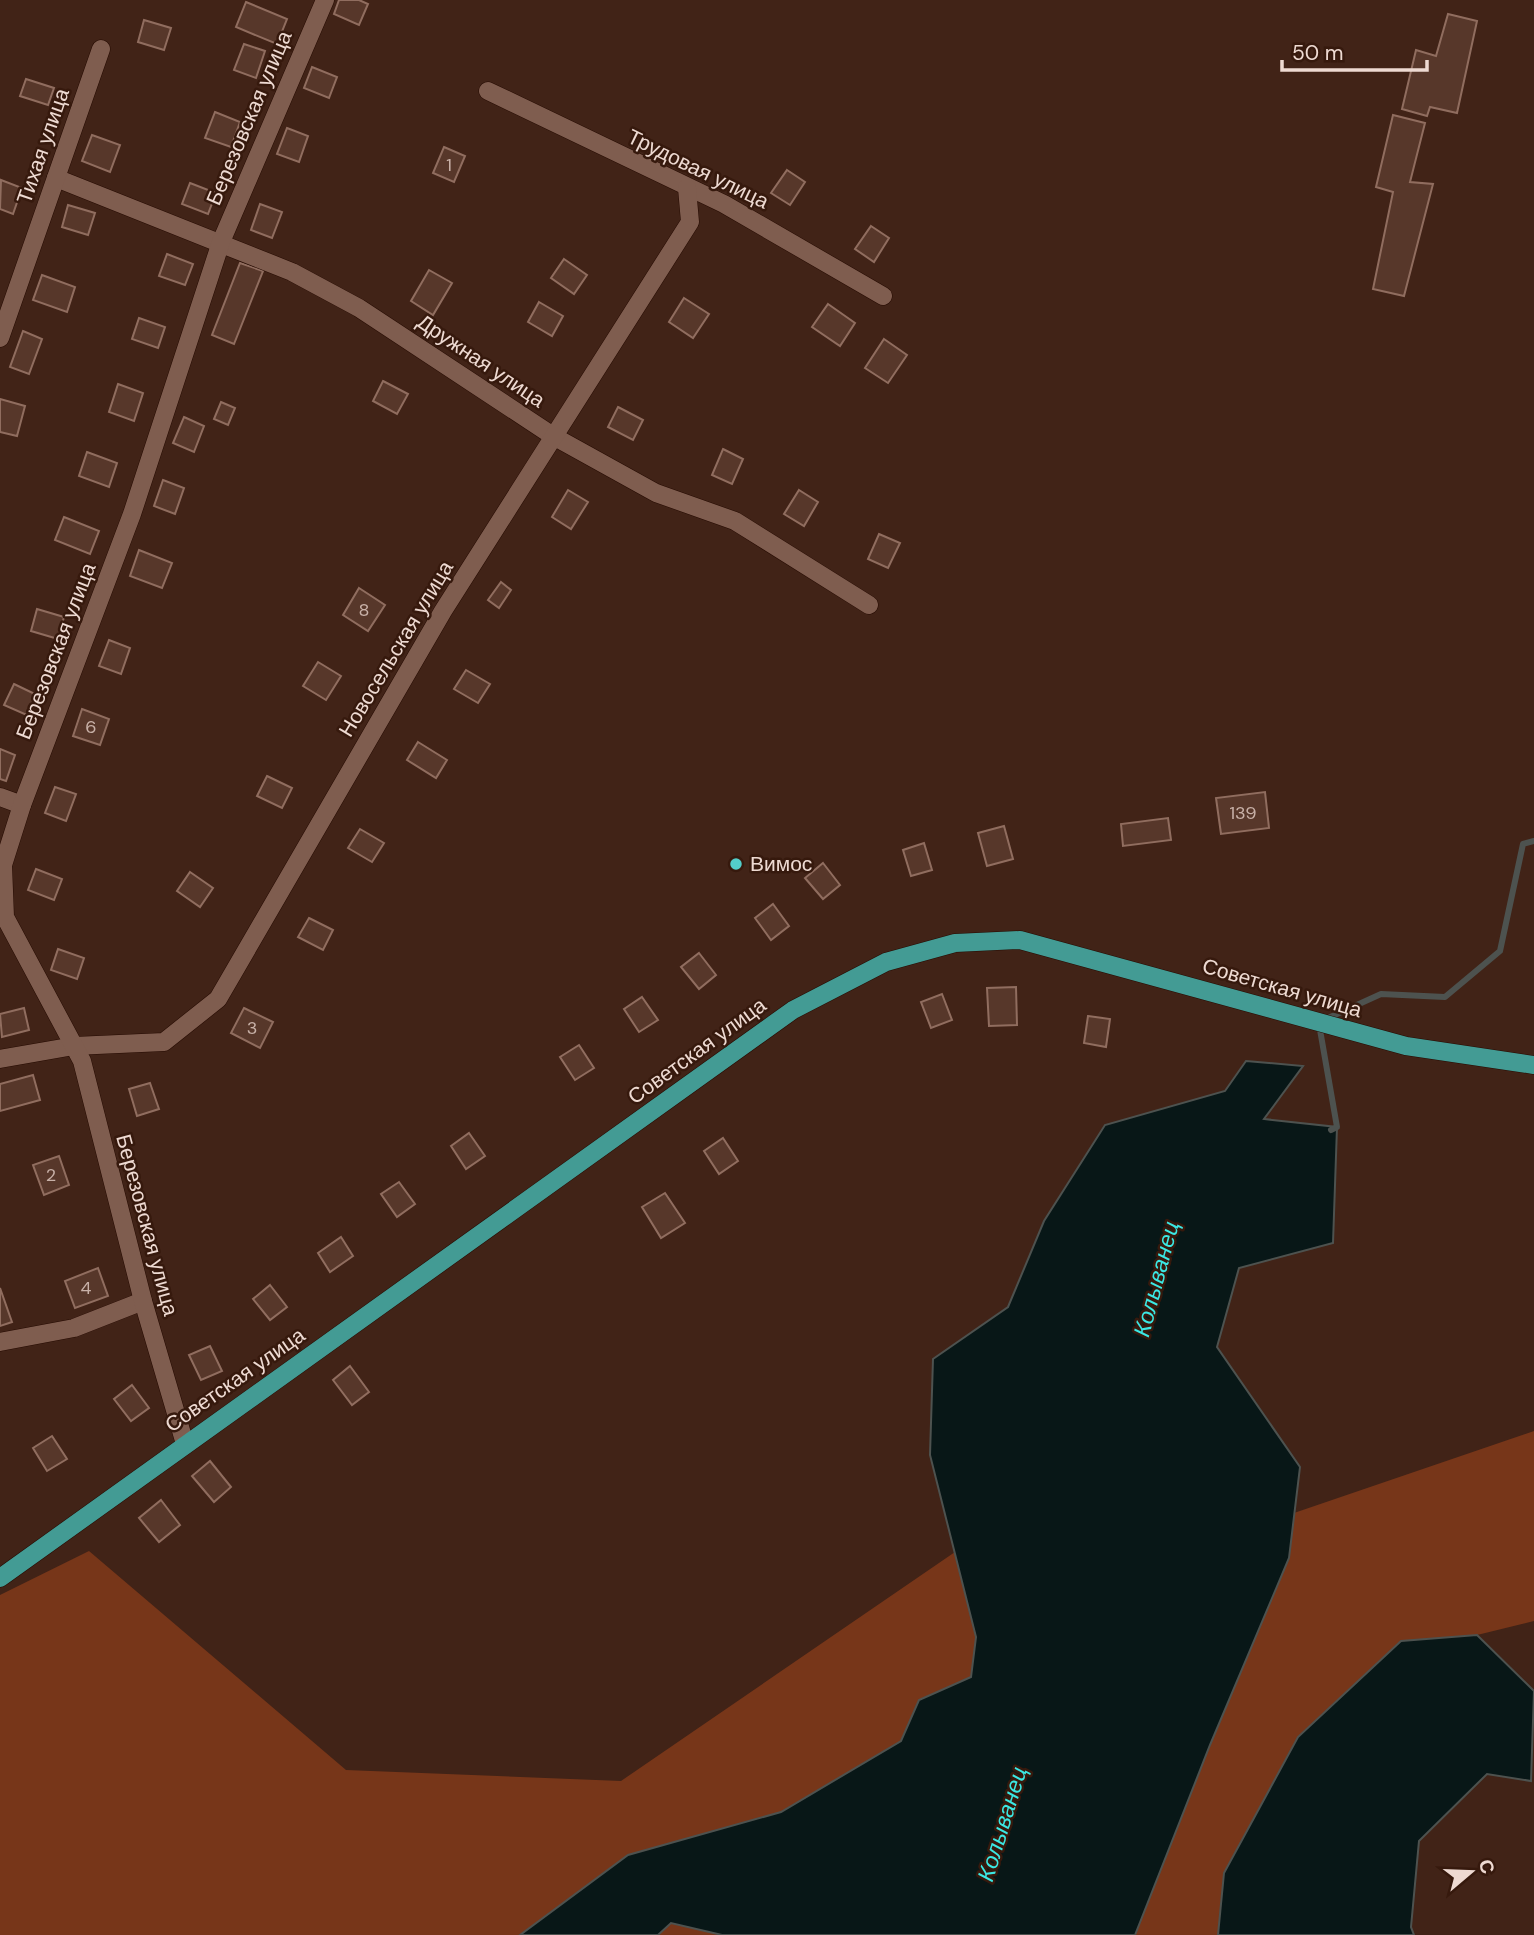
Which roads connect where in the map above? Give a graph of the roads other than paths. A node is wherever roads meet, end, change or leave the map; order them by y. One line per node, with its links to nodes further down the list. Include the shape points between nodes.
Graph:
1 (325, 0): 6 (street, Березовская улица)
2 (101, 49): 4 (street, Тихая улица)
3 (488, 92): 5 (street, Трудовая улица)
4 (56, 178): 6 (street, Дружная улица); 8 (street, Тихая улица)
5 (687, 188): 7 (street, Трудовая улица, via 724,204); 9 (street, Новосельская улица, via 690,222)
6 (221, 242): 9 (street, Дружная улица, via 292,272 359,308); 12 (street, Березовская улица, via 132,514)
7 (883, 296)
8 (0, 338)
9 (553, 436): 10 (street, Дружная улица, via 656,493 734,521); 13 (street, Новосельская улица, via 443,611 218,999 164,1042)
10 (869, 605)
11 (0, 797): 12 (street)
12 (22, 805): 13 (street, Березовская улица, via 3,865 5,917)
13 (74, 1046): 14 (street, Новосельская улица); 16 (street, Березовская улица, via 82,1061)
14 (0, 1059)
15 (1534, 1065): 18 (main road, Советская улица, via 1406,1046 1020,940 955,943 886,962 793,1010)
16 (143, 1301): 17 (street, via 74,1328); 18 (street, Березовская улица)
17 (0, 1342)
18 (185, 1444): 19 (main road, Советская улица)
19 (0, 1578)

